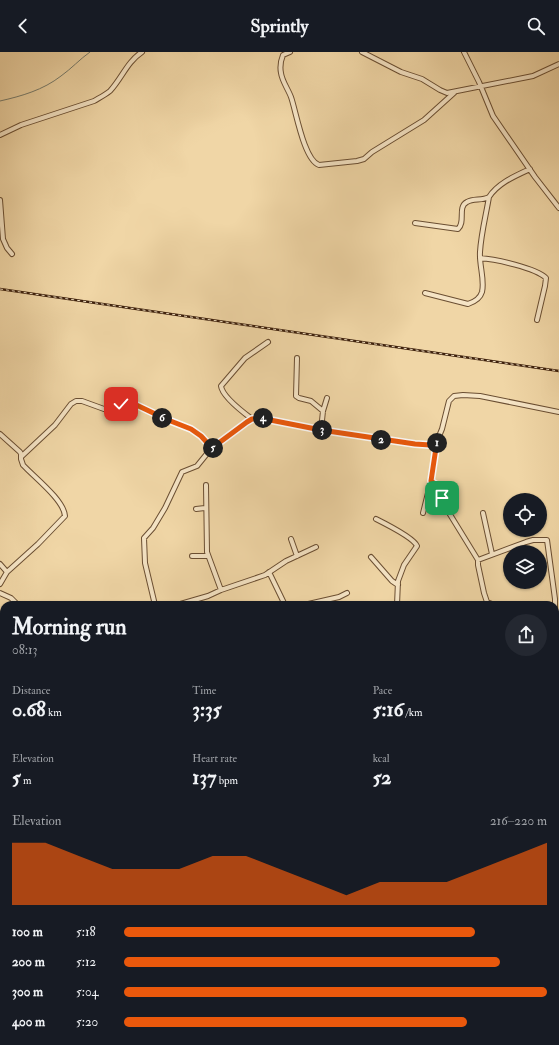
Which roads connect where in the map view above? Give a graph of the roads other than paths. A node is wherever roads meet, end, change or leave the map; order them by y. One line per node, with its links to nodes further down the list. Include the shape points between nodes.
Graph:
1 (142, 52): 8 (street, via 130,61 109,91 94,101 21,125)
2 (290, 52): 7 (street, via 283,55 281,74 306,147 313,162 319,165 364,159 424,120)
3 (362, 52): 7 (street, via 401,72 422,79 444,93)
4 (464, 52): 6 (street)
5 (559, 64): 6 (street, via 533,76)
6 (480, 87): 7 (street); 9 (street, via 492,116)
7 (455, 92)
8 (0, 135)
9 (530, 169): 10 (street, via 507,181); 12 (street)
10 (489, 197): 13 (street, via 464,204 462,223 458,228); 15 (street)
11 (0, 200): 14 (street, via 3,239)
12 (559, 208)
13 (415, 223)
14 (12, 254)
15 (480, 258): 16 (street, via 483,287 474,303 468,304); 17 (street, via 513,264 544,276 546,281)
16 (425, 293)
17 (537, 320)
18 (268, 342): 23 (street, via 244,358 221,386 228,397)
19 (297, 358): 21 (street, via 296,396 311,401)
20 (327, 398): 21 (street)
21 (323, 411): 24 (street)
22 (559, 412): 26 (street, via 480,396 454,396 449,401)
23 (252, 419): 24 (street, via 260,418); 27 (street)
24 (321, 430): 26 (street, via 421,445 430,445)
25 (0, 434): 28 (street)
26 (437, 441): 29 (street)
27 (212, 448): 28 (street, via 191,429 128,401 104,409 76,401); 53 (street, via 197,466 182,472 165,508 144,538 145,563)
28 (22, 456): 45 (street, via 23,465 57,500 65,516)
29 (431, 481): 33 (street); 43 (street, via 441,488 446,508)
30 (206, 485): 31 (street)
31 (205, 508): 32 (street); 40 (street)
32 (196, 509)
33 (423, 513)
34 (483, 513): 38 (street)
35 (376, 519): 48 (street, via 416,543)
36 (291, 539): 41 (street)
37 (316, 547): 41 (street)
38 (492, 554): 43 (street); 59 (street, via 526,542 547,540)
39 (192, 556): 40 (street)
40 (208, 556): 49 (street)
41 (296, 556): 46 (street)
42 (371, 557): 48 (street)
43 (478, 560): 58 (street)
44 (0, 564): 45 (street)
45 (8, 572): 47 (street)
46 (269, 572): 49 (street); 55 (street)
47 (0, 584)
48 (398, 585): 57 (street)
49 (221, 590): 54 (street)
50 (0, 593): 52 (street)
51 (347, 593): 56 (street)
52 (14, 601)
53 (154, 601)
54 (191, 601)
55 (283, 601)
56 (322, 601)
57 (397, 601)
58 (487, 601)
59 (555, 601)

